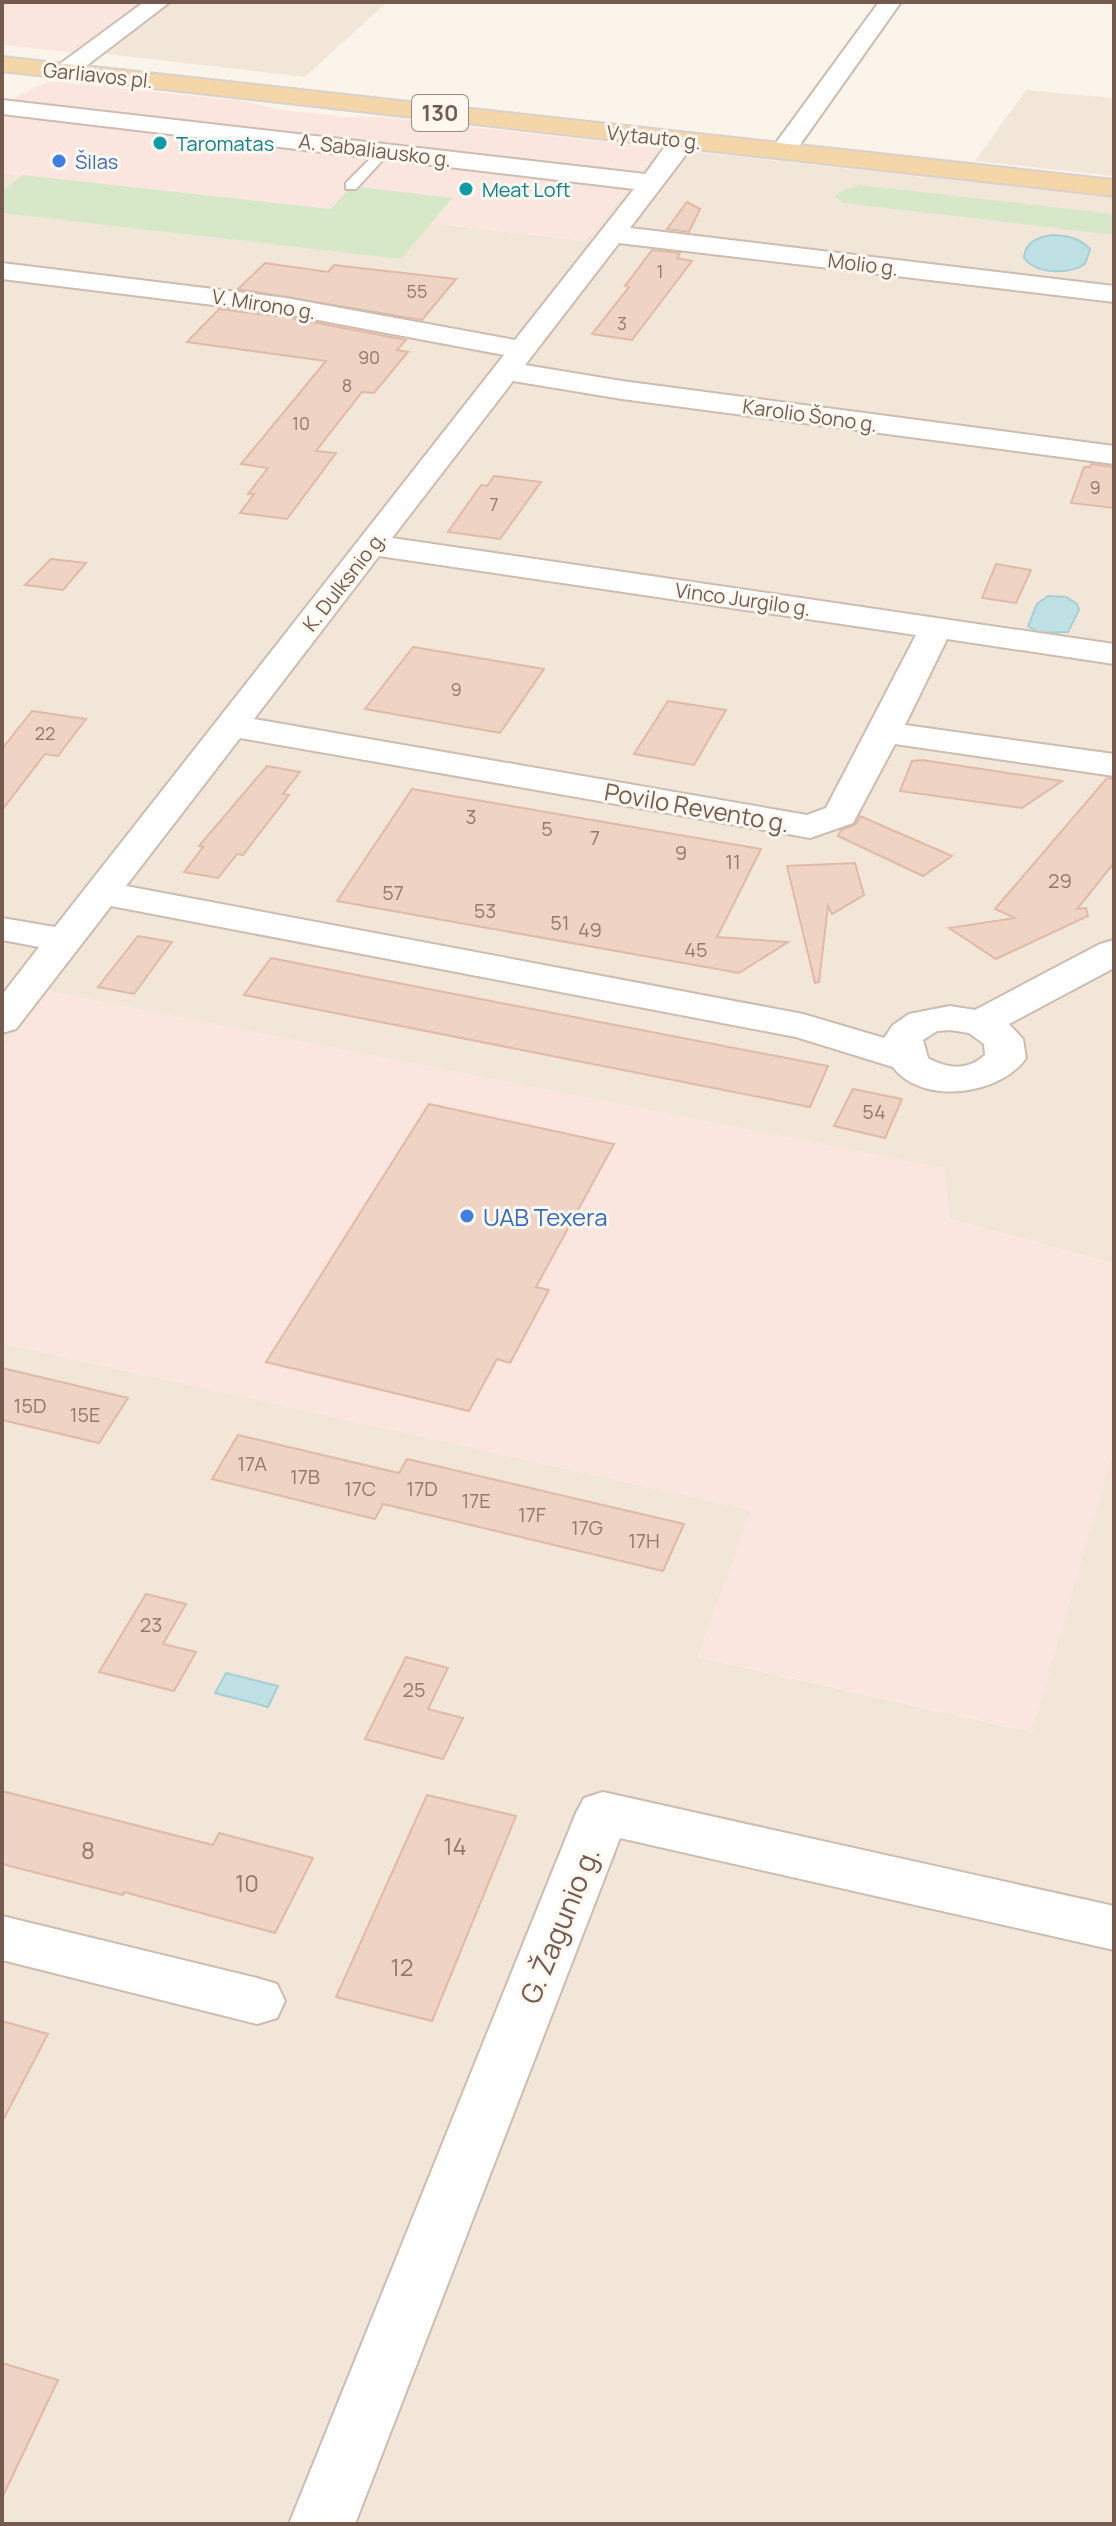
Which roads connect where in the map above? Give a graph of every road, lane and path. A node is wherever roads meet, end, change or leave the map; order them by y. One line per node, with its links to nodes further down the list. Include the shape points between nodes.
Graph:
1 (159, 2): 5 (street)
2 (890, 2): 11 (street)
3 (2, 64): 4 (main road, Garliavos pl. / 130)
4 (39, 68): 5 (main road, Garliavos pl. / 130); 7 (street)
5 (65, 71): 6 (main road, Garliavos pl. / 130)
6 (195, 85): 9 (main road, Vytauto g. / 130)
7 (2, 97)
8 (2, 107): 10 (street, A. Sabaliausko g.)
9 (685, 140): 11 (main road, Vytauto g. / 130); 12 (street, K. Dulksnio g.)
10 (385, 151): 12 (street, A. Sabaliausko g.); 13 (lane)
11 (783, 151): 14 (main road, Vytauto g. / 130)
12 (652, 183): 15 (street, K. Dulksnio g.)
13 (351, 186)
14 (1114, 188)
15 (613, 234): 17 (street, Molio g.); 18 (street, K. Dulksnio g.)
16 (2, 271): 18 (street, V. Mirono g., via 286,306)
17 (1114, 294)
18 (515, 361): 19 (street, Karolio Šono g., via 637,392); 20 (street, K. Dulksnio g.)
19 (1114, 455)
20 (372, 545): 21 (street, Vinco Jurgilo g.); 23 (street, K. Dulksnio g.)
21 (936, 628): 22 (street, Vinco Jurgilo g.); 24 (street, Povilo Revento g.)
22 (1114, 654)
23 (231, 726): 24 (street, Povilo Revento g., via 810,827 840,815); 26 (street, K. Dulksnio g.)
24 (884, 732): 25 (street)
25 (1114, 765)
26 (102, 893): 28 (street, K. Dulksnio g.); 32 (street, via 803,1026)
27 (2, 929): 28 (street)
28 (65, 940): 30 (street, K. Dulksnio g.)
29 (1114, 952): 31 (street)
30 (2, 1021)
31 (981, 1023): 32 (street, via 950,1018); 32 (street, via 1007,1048 1000,1067 976,1078 943,1078 915,1067)
32 (913, 1041)
33 (1114, 1928): 36 (street, G. Žagunio g., via 603,1813)
34 (2, 1938): 35 (street)
35 (257, 2001)
36 (322, 2524)

